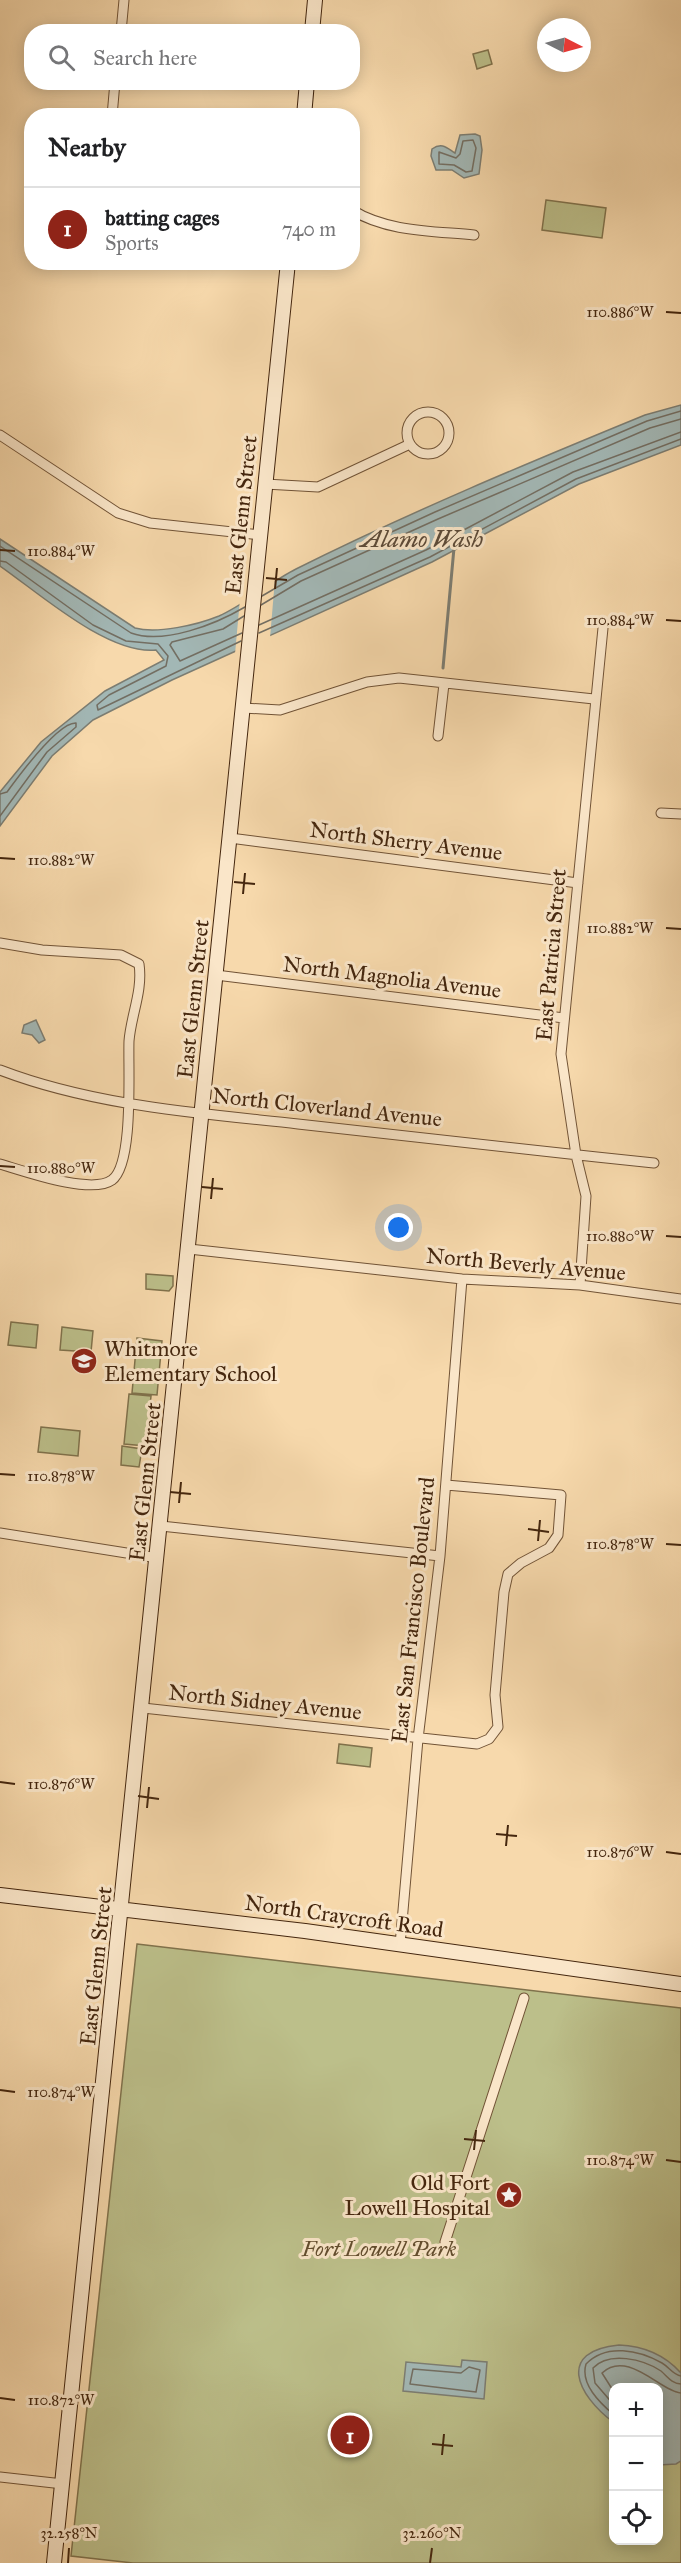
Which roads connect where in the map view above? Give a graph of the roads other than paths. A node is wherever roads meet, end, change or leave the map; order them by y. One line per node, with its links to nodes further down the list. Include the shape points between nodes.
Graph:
1 (124, 0): 3 (street)
2 (315, 0): 4 (street)
3 (122, 24)
4 (313, 24)
5 (114, 90): 7 (street)
6 (306, 90): 8 (street)
7 (113, 108)
8 (304, 108)
9 (360, 215): 10 (street, via 389,225)
10 (474, 235)
11 (287, 270): 14 (street, East Glenn Street)
12 (0, 435): 15 (street, via 118,513 150,523)
13 (410, 444): 13 (street, via 425,454 435,454 448,441 447,423 434,412 422,412 407,431); 14 (street, via 318,487)
14 (265, 483): 15 (street, East Glenn Street)
15 (260, 535): 19 (street, East Glenn Street)
16 (603, 628): 18 (street, East Patricia Street)
17 (444, 684): 18 (street); 19 (street, via 399,678 367,682 280,710); 20 (street)
18 (594, 699): 24 (street, East Patricia Street)
19 (243, 708): 23 (street, East Glenn Street)
20 (438, 736)
21 (661, 813): 22 (street)
22 (681, 814)
23 (230, 838): 24 (street, North Sherry Avenue); 26 (street, East Glenn Street)
24 (578, 883): 27 (street, East Patricia Street)
25 (0, 943): 29 (street, via 121,956 139,964 141,981 129,1041)
26 (216, 975): 27 (street, North Magnolia Avenue); 30 (street, East Glenn Street)
27 (564, 1017): 31 (street, East Patricia Street, via 561,1054)
28 (0, 1070): 29 (street, North Cloverland Avenue, via 40,1085)
29 (129, 1102): 30 (street, North Cloverland Avenue); 33 (street, via 123,1164 113,1180 100,1185 74,1183)
30 (203, 1113): 31 (street, North Cloverland Avenue); 34 (street, East Glenn Street)
31 (576, 1155): 32 (street, North Cloverland Avenue); 36 (street, East Patricia Street, via 586,1196)
32 (654, 1162)
33 (0, 1164)
34 (189, 1249): 35 (street, North Beverly Avenue); 39 (street, East Glenn Street)
35 (462, 1279): 36 (street, North Beverly Avenue); 38 (street, East San Francisco Boulevard)
36 (580, 1286): 37 (street, North Beverly Avenue)
37 (681, 1299)
38 (446, 1485): 41 (street, East San Francisco Boulevard); 44 (street, North Sidney Avenue, via 561,1495 558,1535 549,1548 508,1574 495,1695 498,1727 489,1739 477,1744)
39 (161, 1526): 41 (street); 42 (street, East Glenn Street)
40 (0, 1533): 42 (street)
41 (440, 1556): 44 (street, East San Francisco Boulevard)
42 (158, 1557): 43 (street, East Glenn Street)
43 (143, 1708): 44 (street, North Sidney Avenue); 46 (street, East Glenn Street)
44 (418, 1739): 47 (street, East San Francisco Boulevard)
45 (0, 1894): 46 (street, North Craycroft Road)
46 (123, 1909): 47 (street, North Craycroft Road); 52 (street, East Glenn Street)
47 (400, 1945): 48 (street, North Craycroft Road)
48 (678, 1982)
49 (524, 1998): 50 (street)
50 (445, 2242)
51 (0, 2477): 52 (street)
52 (63, 2484): 53 (street, East Glenn Street)
53 (54, 2563)

